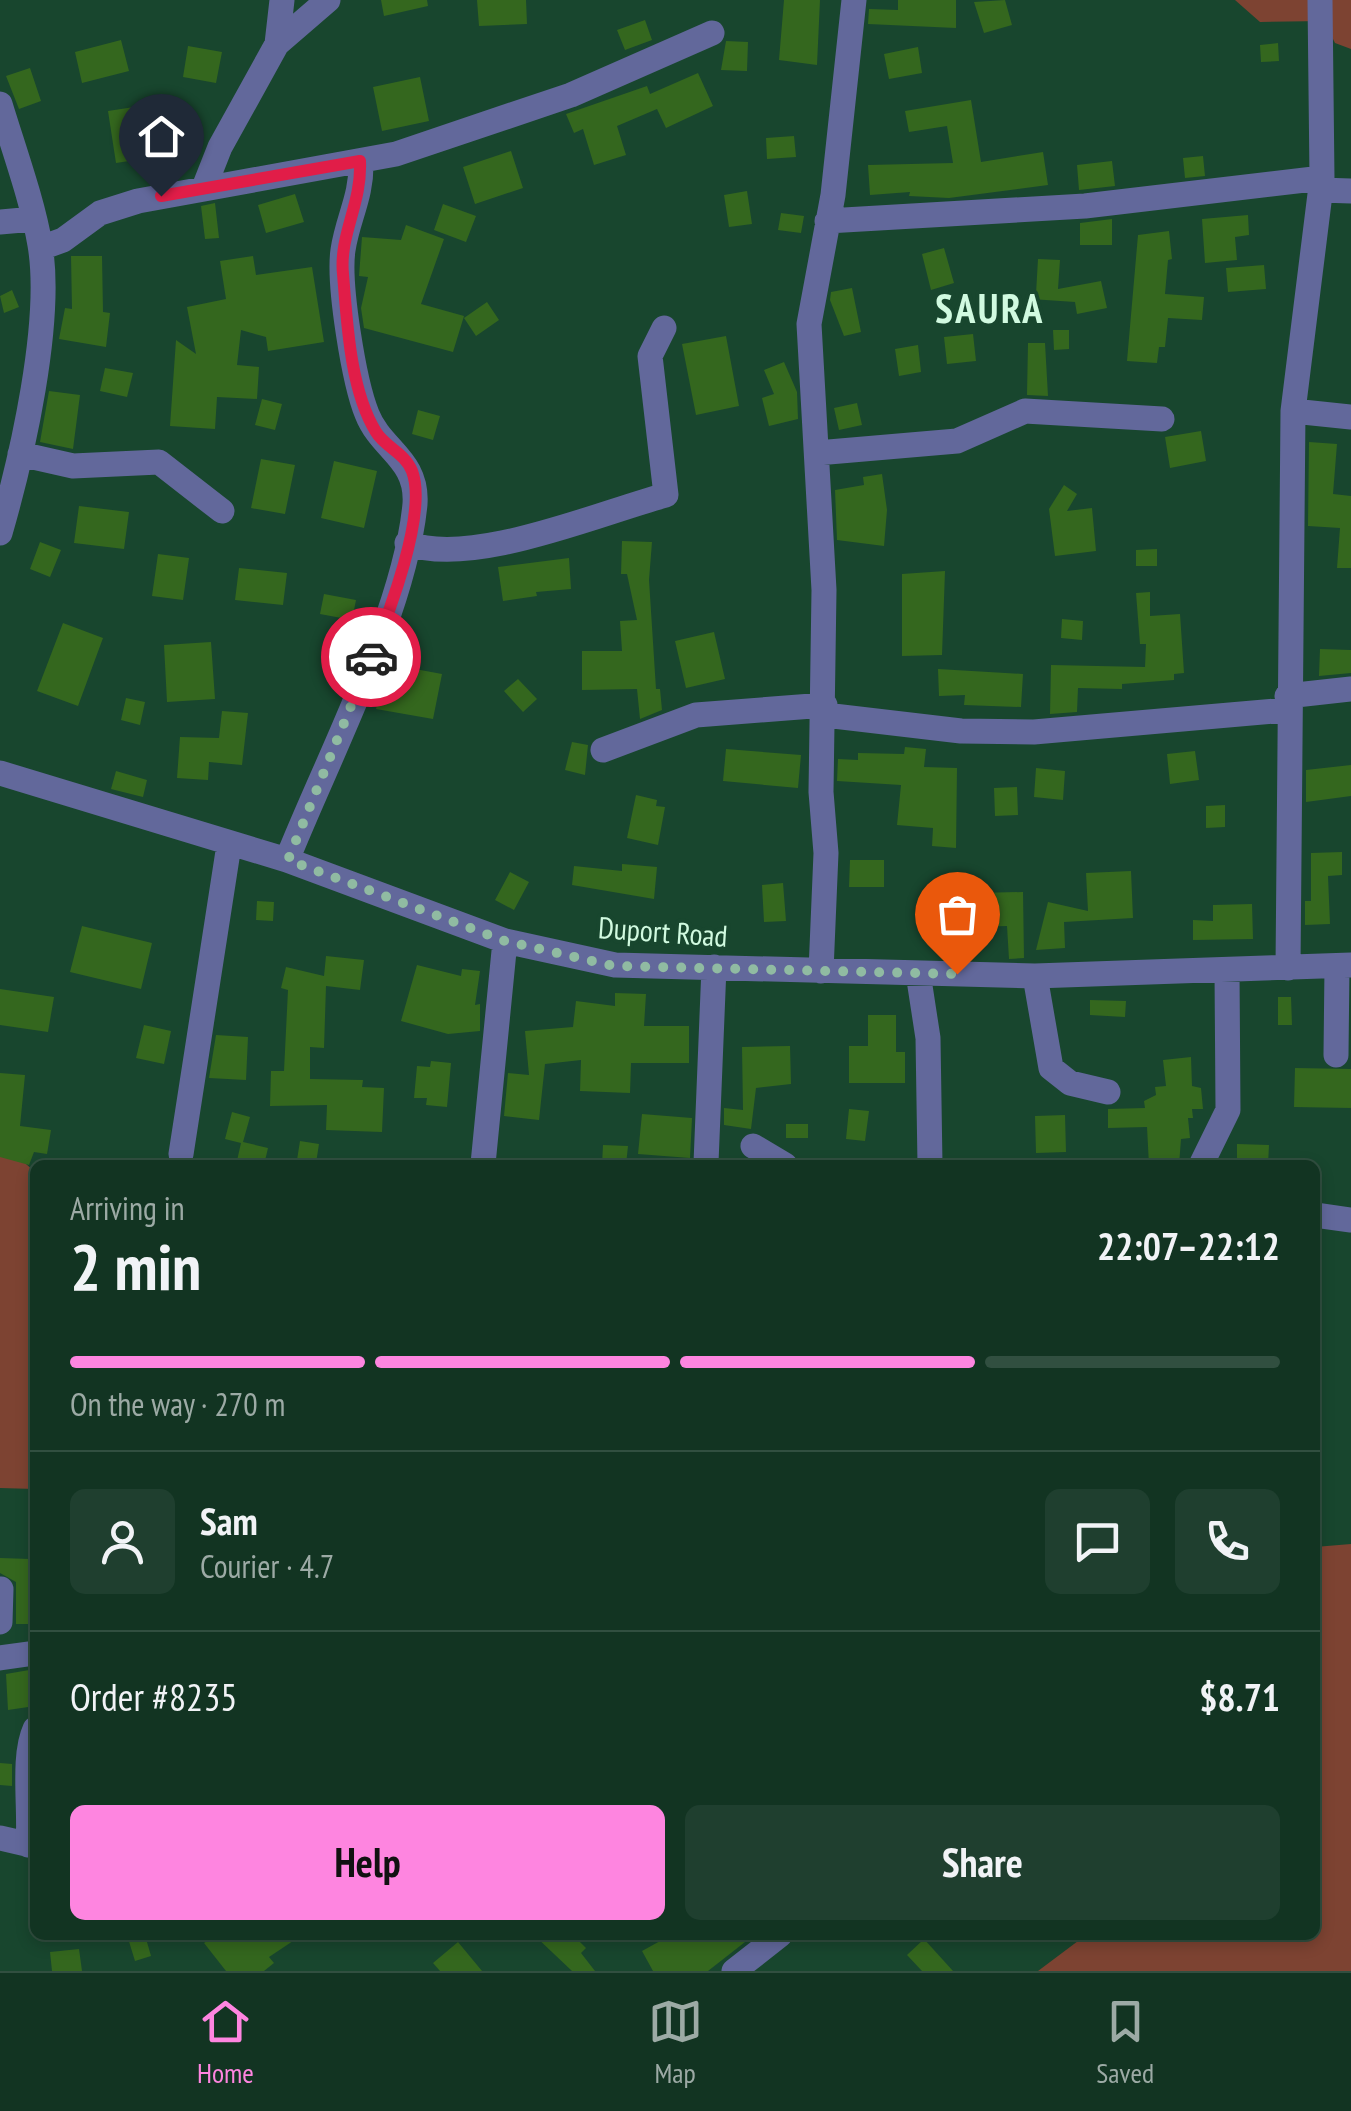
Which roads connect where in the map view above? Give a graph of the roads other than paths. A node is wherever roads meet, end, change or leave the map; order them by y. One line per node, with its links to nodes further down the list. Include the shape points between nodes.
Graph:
1 (282, 0): 6 (street)
2 (328, 0): 6 (street)
3 (854, 0): 13 (street)
4 (1320, 0): 9 (street)
5 (712, 33): 8 (street, via 570,95)
6 (277, 44): 10 (street, via 220,146)
7 (0, 104): 12 (street)
8 (360, 161): 10 (street); 24 (street, via 362,191 342,270 366,413 412,472)
9 (1321, 184): 11 (street); 13 (street); 17 (street)
10 (206, 186): 15 (street, via 100,213)
11 (1351, 191)
12 (34, 219): 14 (street); 15 (street)
13 (827, 221): 20 (street, via 809,324)
14 (0, 222)
15 (41, 248): 21 (street, via 42,326)
16 (664, 328): 24 (street, via 650,356 666,495 464,552)
17 (1293, 410): 18 (street); 26 (street)
18 (1351, 417)
19 (1162, 419): 20 (street, via 1025,411 958,441)
20 (818, 452): 27 (street)
21 (20, 454): 22 (street, via 72,466 159,462); 23 (street)
22 (222, 511)
23 (0, 533)
24 (408, 544): 31 (street, via 381,632)
25 (1351, 689): 26 (street)
26 (1287, 703): 27 (street, via 1034,732 961,731); 35 (street)
27 (825, 710): 28 (street, via 696,715); 37 (street)
28 (603, 750)
29 (0, 773): 30 (street, Duport Road)
30 (229, 846): 31 (street, Duport Road); 43 (street)
31 (288, 860): 32 (street, Duport Road)
32 (505, 941): 34 (street, Duport Road, via 614,966); 44 (street)
33 (1344, 966): 35 (street, Duport Road); 40 (street)
34 (714, 967): 37 (street, Duport Road); 45 (street)
35 (1288, 968): 36 (street, Duport Road)
36 (1227, 970): 39 (street, Duport Road); 48 (street, via 1228,1110)
37 (822, 971): 38 (street, Duport Road)
38 (918, 973): 39 (street, Duport Road); 47 (street, via 928,1038)
39 (1036, 976): 41 (street, via 1051,1068 1070,1083)
40 (1336, 1054)
41 (1108, 1092)
42 (753, 1146): 46 (street)
43 (180, 1154)
44 (482, 1160)
45 (706, 1160)
46 (777, 1160)
47 (930, 1160)
48 (1203, 1160)
49 (1320, 1216): 50 (street)
50 (1351, 1220)
51 (2, 1590): 52 (street)
52 (0, 1622)
53 (30, 1653): 54 (street)
54 (0, 1658)
55 (30, 1747): 56 (street)
56 (30, 1778)
57 (0, 1838): 58 (street)
58 (30, 1845)
59 (773, 1940): 60 (street)
60 (734, 1971)

